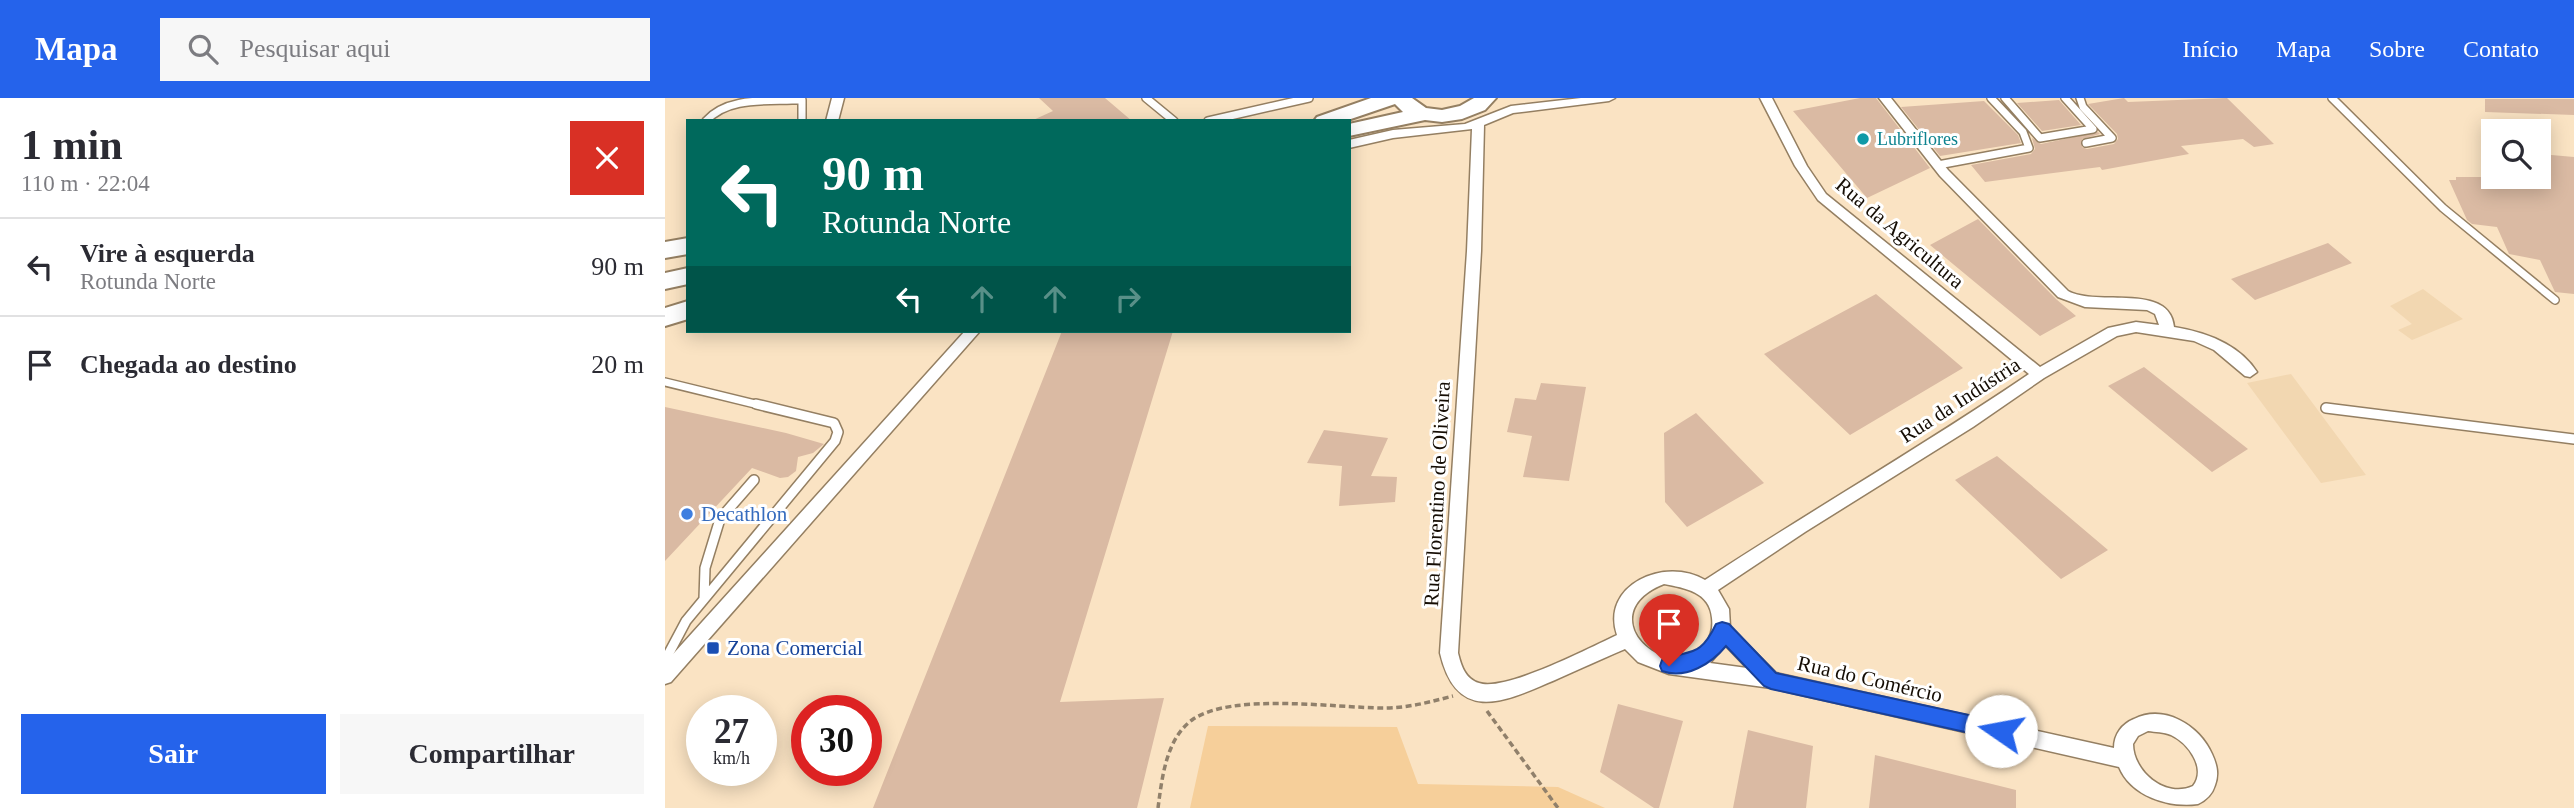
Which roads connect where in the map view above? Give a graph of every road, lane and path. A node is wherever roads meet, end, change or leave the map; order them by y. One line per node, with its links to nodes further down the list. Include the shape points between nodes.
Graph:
1 (838, 98): 18 (street)
2 (1146, 98): 19 (lane)
3 (1310, 98): 20 (lane)
4 (1391, 98): 21 (highway)
5 (1401, 98): 15 (highway, via 1408,107)
6 (1609, 98): 22 (street, via 1511,110)
7 (1766, 98): 39 (street, Rua da Agricultura, via 1822,197)
8 (1885, 98): 26 (street)
9 (1991, 98): 26 (lane, via 2023,132 2029,148)
10 (2005, 98): 11 (lane, via 2040,138 2093,130)
11 (2065, 98)
12 (2080, 98): 25 (lane, via 2112,138)
13 (2332, 98): 33 (lane, via 2443,208)
14 (1489, 99): 15 (highway, via 1464,112)
15 (1426, 114): 23 (highway)
16 (707, 119): 17 (lane, via 718,104 738,98 802,100)
17 (802, 119)
18 (833, 119)
19 (1172, 119)
20 (1217, 119)
21 (1330, 119)
22 (1478, 124): 24 (street); 52 (street, Rua Florentino de Oliveira, via 1449,653 1452,671 1462,685)
23 (1351, 130)
24 (1351, 144)
25 (2086, 144)
26 (1938, 165): 36 (street, via 2063,293 2091,303 2155,307 2165,313)
27 (686, 246): 28 (highway)
28 (665, 250)
29 (686, 276): 30 (highway)
30 (665, 281)
31 (686, 284): 32 (highway)
32 (665, 289)
33 (2555, 300)
34 (686, 311): 35 (highway)
35 (665, 317)
36 (2167, 330): 38 (street, Rua da Indústria, via 2219,346); 39 (street, Rua da Indústria, via 2136,327 2113,332)
37 (971, 333): 50 (street)
38 (2250, 372)
39 (2039, 374): 44 (street, Rua da Indústria)
40 (665, 382): 45 (lane, via 834,423 838,432 820,462)
41 (2326, 408): 42 (lane)
42 (2574, 439)
43 (754, 480): 45 (lane, via 720,519 705,568)
44 (1706, 589): 46 (street, via 1720,608); 47 (street, via 1693,581 1664,577 1637,589 1623,612)
45 (704, 599): 49 (lane, via 678,634)
46 (1722, 630): 48 (street, via 1718,642 1698,661); 51 (street, Rua do Comércio)
47 (1627, 639): 48 (street, via 1637,652); 52 (street, via 1515,689 1490,695)
48 (1669, 666): 51 (street, Rua do Comércio)
49 (665, 668)
50 (665, 676)
51 (1771, 680): 53 (street, Rua do Comércio)
52 (1476, 691): 55 (path, via 1406,707 1217,709 1193,719 1172,744 1163,766); 56 (path, via 1499,732)
53 (2123, 759): 54 (street, via 2135,780 2151,793); 54 (street, via 2123,743 2137,724 2164,723 2193,740 2208,769 2207,784 2199,794)
54 (2178, 804)
55 (1157, 808)
56 (1558, 808)

